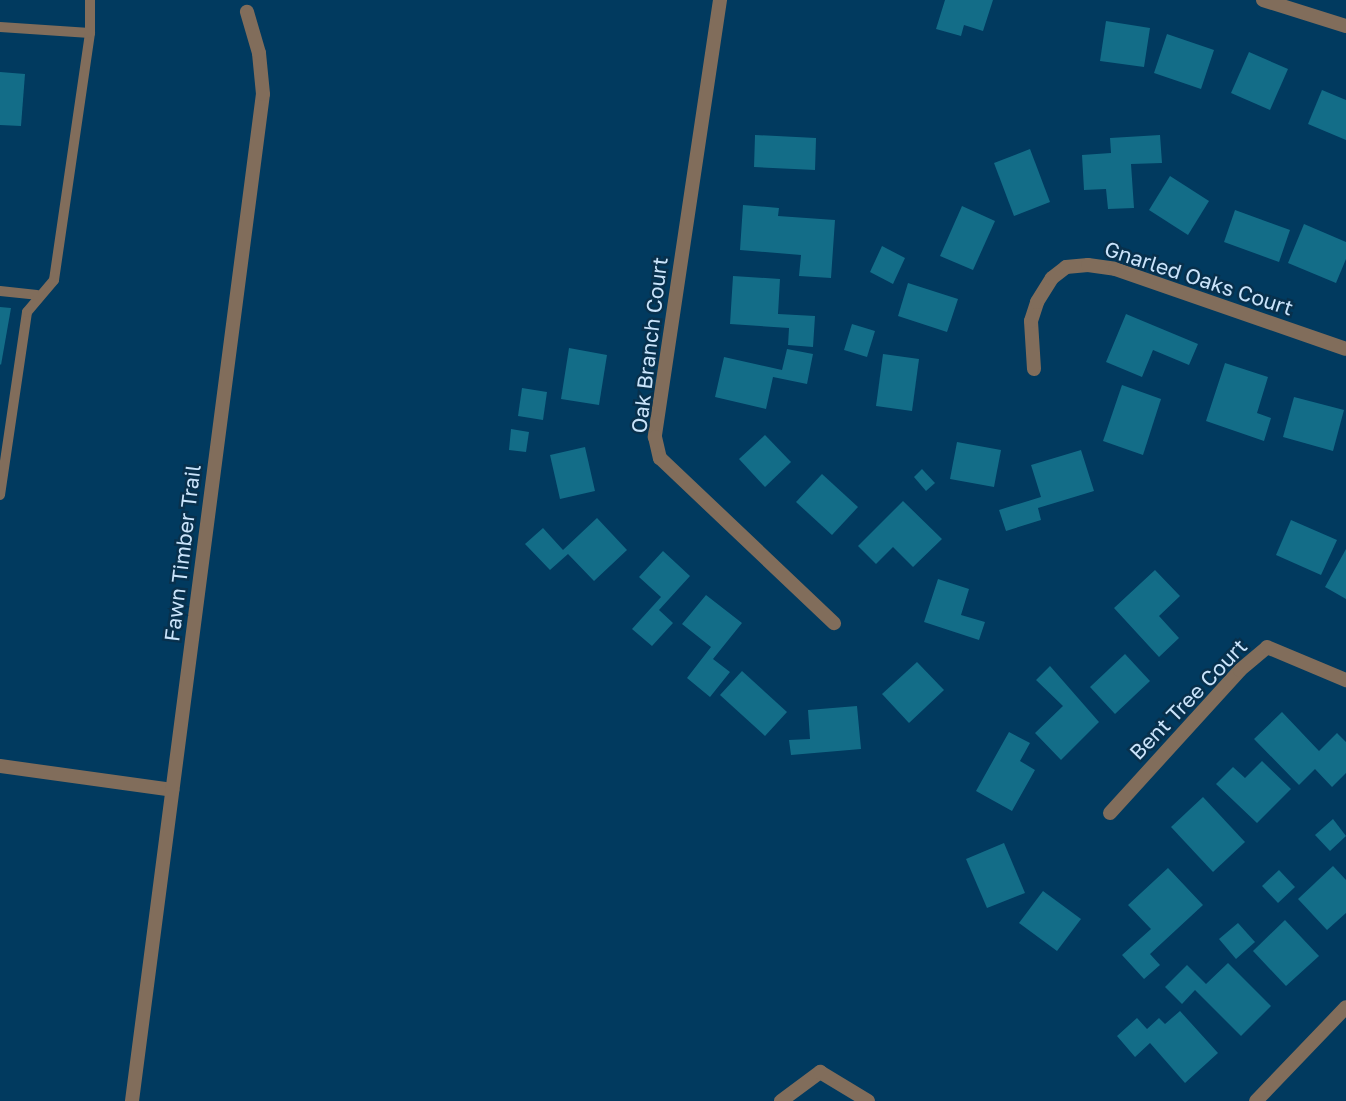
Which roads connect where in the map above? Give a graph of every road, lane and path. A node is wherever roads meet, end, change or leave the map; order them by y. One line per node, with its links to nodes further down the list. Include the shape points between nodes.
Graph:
1 (90, 0): 7 (lane)
2 (720, 0): 13 (street, Oak Branch Court, via 656,437 660,458)
3 (1263, 0): 5 (street)
4 (247, 12): 16 (street, Fawn Timber Trail, via 259,53 263,94)
5 (1346, 26)
6 (0, 27): 7 (lane)
7 (90, 33): 9 (lane, via 54,281)
8 (0, 291): 9 (lane)
9 (37, 295): 12 (lane, via 27,312)
10 (1346, 349): 11 (street, Gnarled Oaks Court, via 1115,269 1088,265 1066,267 1052,278 1037,302 1031,321)
11 (1034, 369)
12 (0, 495)
13 (834, 623)
14 (1346, 680): 17 (street, Bent Tree Court, via 1267,647 1240,670)
15 (0, 766): 16 (street)
16 (172, 790): 19 (street, Fawn Timber Trail)
17 (1110, 813)
18 (1346, 1007): 22 (street)
19 (132, 1101)
20 (781, 1101): 21 (street, via 821,1072)
21 (868, 1101)
22 (1256, 1101)

